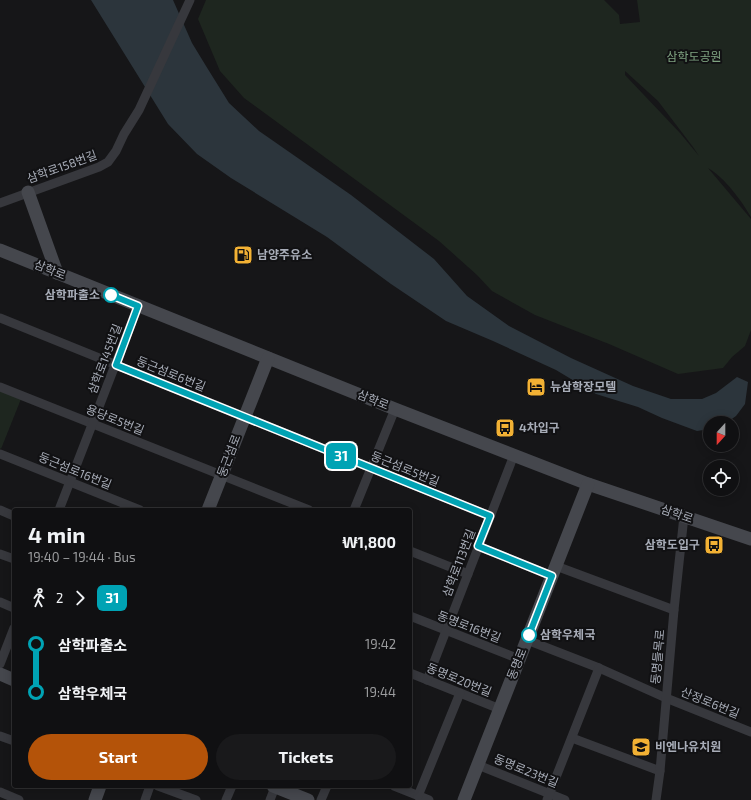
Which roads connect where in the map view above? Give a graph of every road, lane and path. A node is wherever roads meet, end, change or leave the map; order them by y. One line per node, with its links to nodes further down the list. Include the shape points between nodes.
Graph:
1 (190, 0): 2 (street, 삼학로158번길, via 139,110 108,162)
2 (28, 192): 3 (street, 삼학로158번길); 5 (street)
3 (0, 202)
4 (1, 253): 5 (street, 삼학로)
5 (57, 273): 6 (street, 삼학로)
6 (138, 306): 8 (street, 삼학로); 9 (street, 삼학로145번길)
7 (0, 318): 9 (street, 둥근섬로6번길)
8 (268, 358): 11 (street, 삼학로); 12 (street, 둥근섬로)
9 (116, 365): 12 (street, 둥근섬로6번길); 13 (street, 삼학로145번길)
10 (0, 387): 13 (street, 용당로5번길)
11 (395, 409): 15 (street, 삼학로); 16 (street)
12 (245, 417): 16 (street, 둥근섬로5번길); 17 (street, 둥근섬로)
13 (93, 424): 17 (street, 용당로5번길); 18 (street, 삼학로145번길)
14 (0, 454): 18 (street, 둥근섬로16번길)
15 (514, 455): 19 (street, 삼학로); 27 (street, 삼학로113번길)
16 (371, 468): 24 (street); 27 (street, 둥근섬로5번길)
17 (222, 475): 22 (street, 둥근섬로); 23 (street, 용당로5번길)
18 (70, 482): 20 (street, 삼학로145번길); 21 (street, 둥근섬로16번길)
19 (588, 484): 28 (street, 삼학로); 34 (street, 동명로)
20 (61, 508)
21 (135, 508)
22 (209, 508)
23 (304, 508)
24 (355, 508)
25 (0, 510): 26 (street)
26 (12, 515)
27 (490, 516): 30 (street, 삼학로113번길)
28 (684, 516): 29 (street, 삼학로); 38 (street, 동명들목로)
29 (751, 539)
30 (478, 546): 34 (street); 35 (street, 삼학로113번길)
31 (412, 552): 35 (street)
32 (0, 554): 33 (street)
33 (12, 558)
34 (554, 571): 38 (street); 42 (street, 동명로)
35 (468, 574): 40 (street, 삼학로113번길)
36 (0, 602): 37 (street)
37 (12, 607)
38 (674, 610): 51 (street, 동명들목로)
39 (412, 617): 40 (street, 동명로16번길)
40 (446, 630): 43 (street, 동명로16번길); 49 (street, 삼학로113번길)
41 (12, 633): 44 (street)
42 (527, 640): 43 (street, 동명로); 45 (street, 산정로6번길)
43 (519, 659): 52 (street, 동명로)
44 (0, 664)
45 (599, 668): 51 (street, 산정로6번길); 55 (street)
46 (0, 674): 48 (street)
47 (412, 674): 49 (street, 동명로20번길)
48 (12, 679)
49 (426, 680): 50 (street, 동명로20번길)
50 (460, 693): 52 (street, 동명로20번길); 68 (street)
51 (666, 698): 53 (street, 산정로6번길); 58 (street, 동명들목로)
52 (500, 709): 57 (street, 동명로)
53 (751, 732)
54 (0, 736): 56 (street)
55 (572, 738): 58 (street); 69 (street)
56 (12, 740)
57 (478, 765): 69 (street, 동명로23번길); 79 (street, 동명로)
58 (660, 771): 81 (street, 동명들목로)
59 (99, 788): 71 (street)
60 (149, 788): 72 (street)
61 (163, 788): 73 (street)
62 (231, 788): 74 (street)
63 (273, 788): 75 (street)
64 (279, 788): 76 (street)
65 (326, 788): 77 (street)
66 (399, 788): 68 (street)
67 (0, 792): 70 (street)
68 (418, 796): 78 (street)
69 (548, 797): 80 (street, 동명로23번길)
70 (19, 800)
71 (94, 800)
72 (145, 800)
73 (196, 800)
74 (226, 800)
75 (270, 800)
76 (308, 800)
77 (321, 800)
78 (429, 800)
79 (464, 800)
80 (565, 800)
81 (656, 800)

